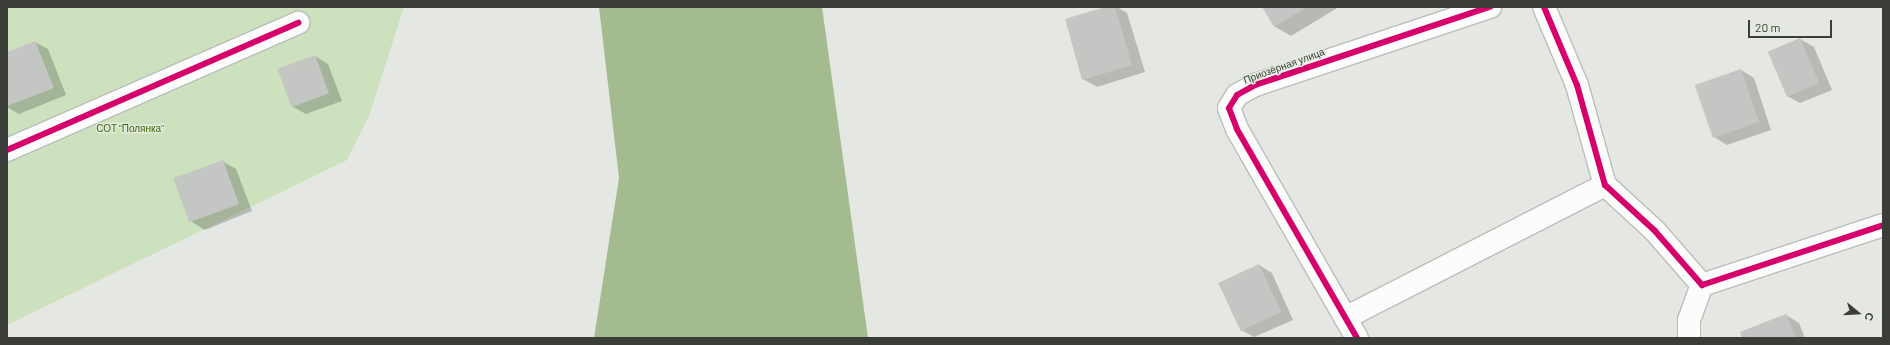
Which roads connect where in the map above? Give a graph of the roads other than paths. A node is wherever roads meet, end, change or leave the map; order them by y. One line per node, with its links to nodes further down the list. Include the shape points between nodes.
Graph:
1 (1490, 7): 8 (street, Приозёрная улица, via 1255,85 1237,95 1229,108 1237,129)
2 (1544, 7): 5 (street, via 1577,85)
3 (298, 23): 4 (street)
4 (7, 150)
5 (1605, 186): 7 (street, via 1655,232); 8 (street)
6 (1883, 225): 7 (street)
7 (1702, 285): 10 (street, via 1689,320)
8 (1347, 317): 9 (street, Приозёрная улица)
9 (1357, 338)
10 (1689, 338)

